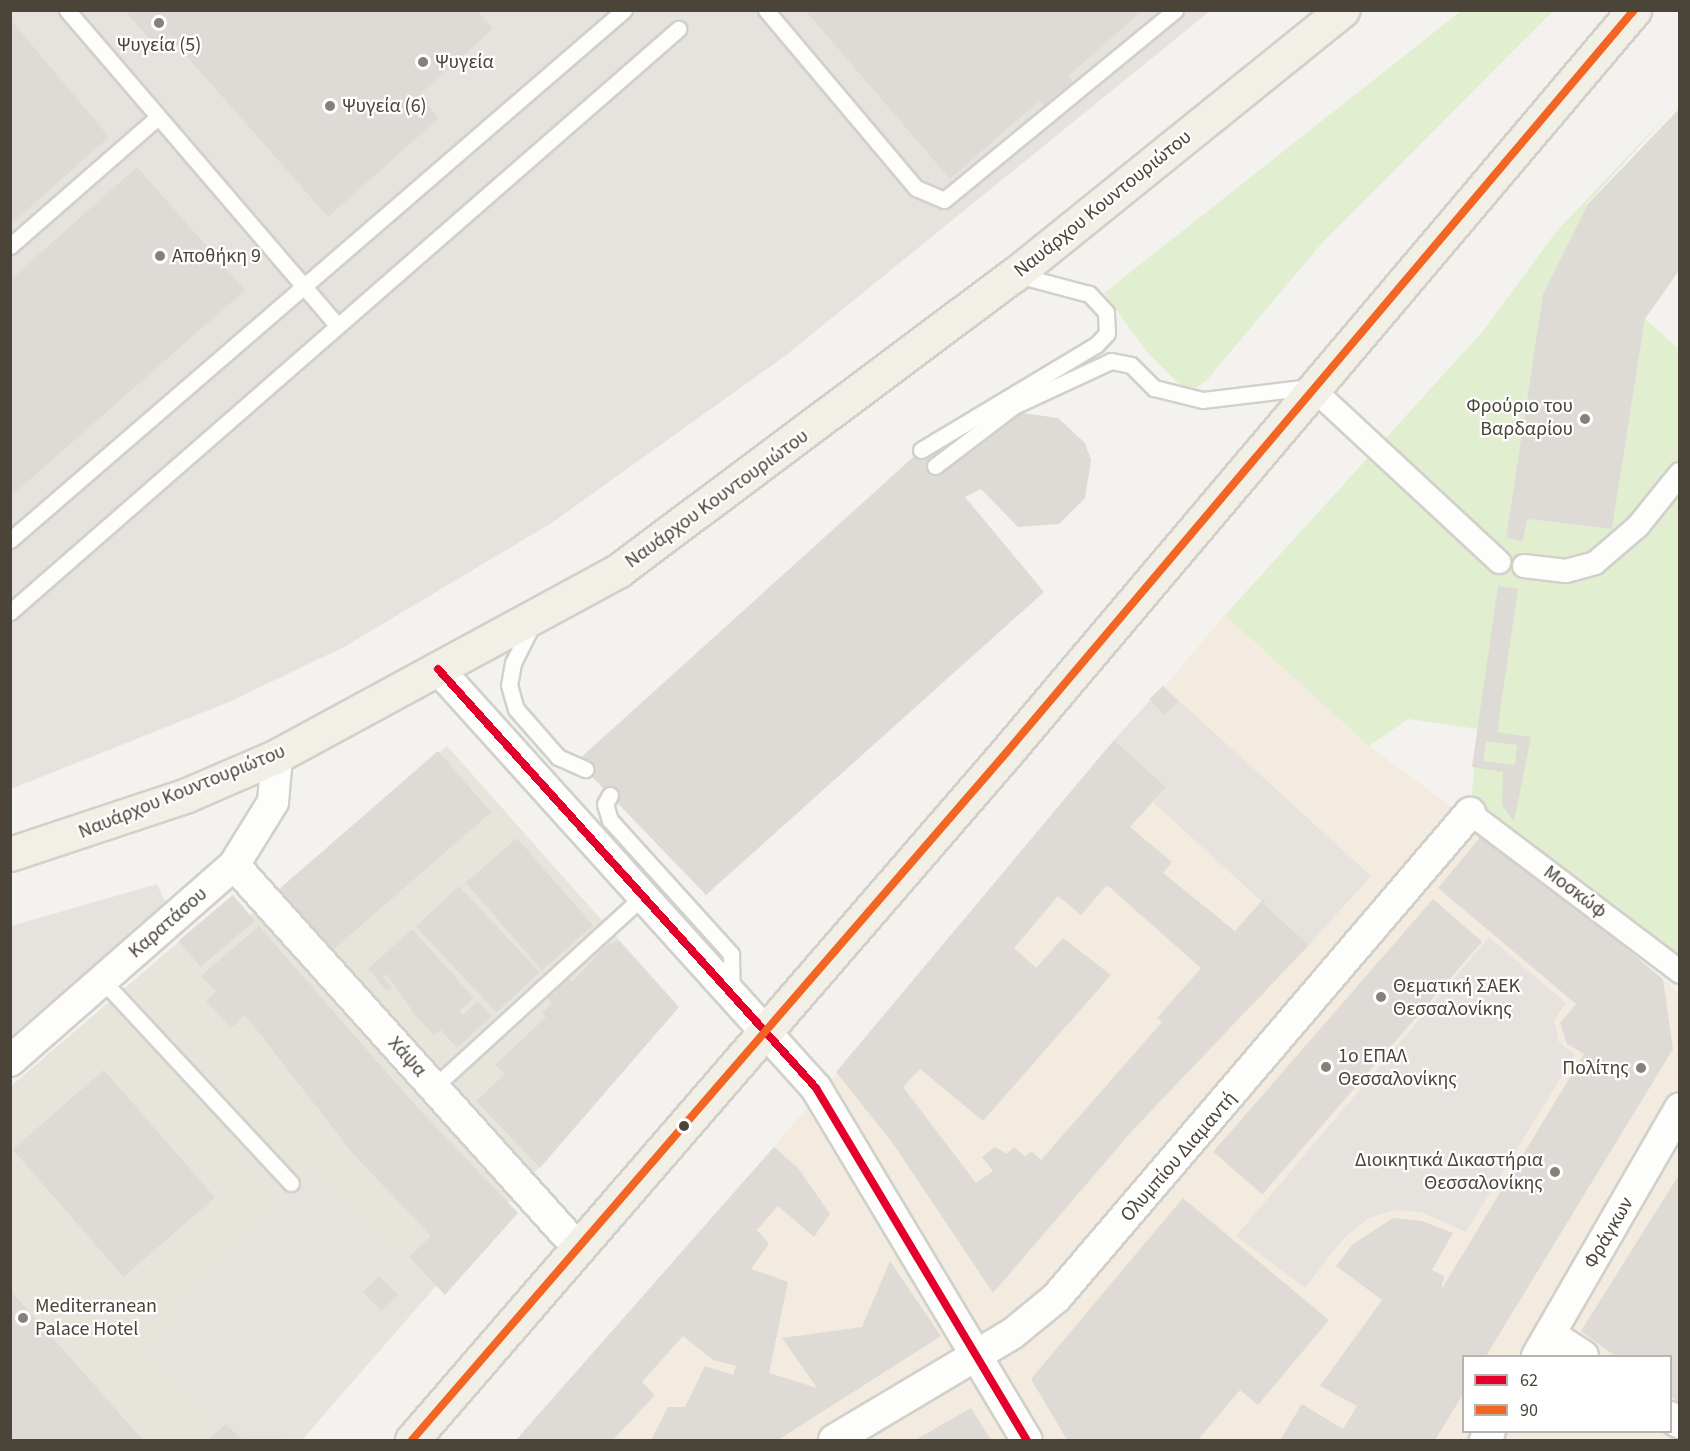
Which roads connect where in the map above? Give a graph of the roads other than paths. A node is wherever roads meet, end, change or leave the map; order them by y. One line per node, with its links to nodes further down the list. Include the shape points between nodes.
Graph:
1 (67, 10): 8 (lane)
2 (624, 10): 11 (lane)
3 (766, 10): 4 (lane, via 915,189 938,200 956,194)
4 (1175, 10)
5 (1343, 10): 10 (main road, Ναυάρχου Κουντουριώτου)
6 (1634, 10): 13 (main road)
7 (678, 29): 12 (lane)
8 (159, 117): 9 (lane); 11 (lane)
9 (10, 246)
10 (1014, 275): 14 (lane, via 1089,294 1106,312 1107,333 1096,345); 21 (main road, Ναυάρχου Κουντουριώτου, via 677,530)
11 (304, 286): 12 (lane); 17 (lane)
12 (338, 326): 20 (lane)
13 (1311, 387): 15 (lane, via 1203,400 1154,388 1131,365 1111,361 1014,406); 18 (street); 33 (main road, via 1006,753)
14 (921, 450)
15 (934, 466)
16 (1680, 474): 19 (street, via 1631,534 1595,563 1566,571)
17 (10, 540)
18 (1499, 562)
19 (1524, 566)
20 (10, 612)
21 (536, 617): 22 (main road, Ναυάρχου Κουντουριώτου); 24 (lane, via 513,663 509,686 516,709 558,757)
22 (438, 669): 23 (main road, Ναυάρχου Κουντουριώτου); 29 (street)
23 (277, 756): 27 (main road, Ναυάρχου Κουντουριώτου, via 176,798); 28 (street, Καρατάσου, via 273,802)
24 (585, 769)
25 (610, 795): 32 (lane, via 605,804 610,820 731,954)
26 (1470, 813): 30 (street, Μοσκώφ); 40 (street, Ολυμπίου Διαμαντή, via 1056,1298)
27 (10, 854)
28 (234, 865): 31 (street, Καρατάσου); 35 (street, Χάψα)
29 (643, 896): 32 (street); 35 (lane)
30 (1680, 972)
31 (103, 981): 34 (street, Καρατάσου); 37 (lane)
32 (732, 993): 33 (street)
33 (765, 1029): 38 (main road); 40 (street, via 837,1116)
34 (10, 1062)
35 (434, 1087): 38 (street, Χάψα)
36 (1680, 1108): 39 (street, Φράγκων)
37 (291, 1184)
38 (579, 1250): 42 (main road)
39 (1544, 1346): 41 (street)
40 (977, 1355): 43 (street, Ολυμπίου Διαμαντή); 44 (street)
41 (1579, 1355)
42 (412, 1440)
43 (834, 1440)
44 (1027, 1440)

